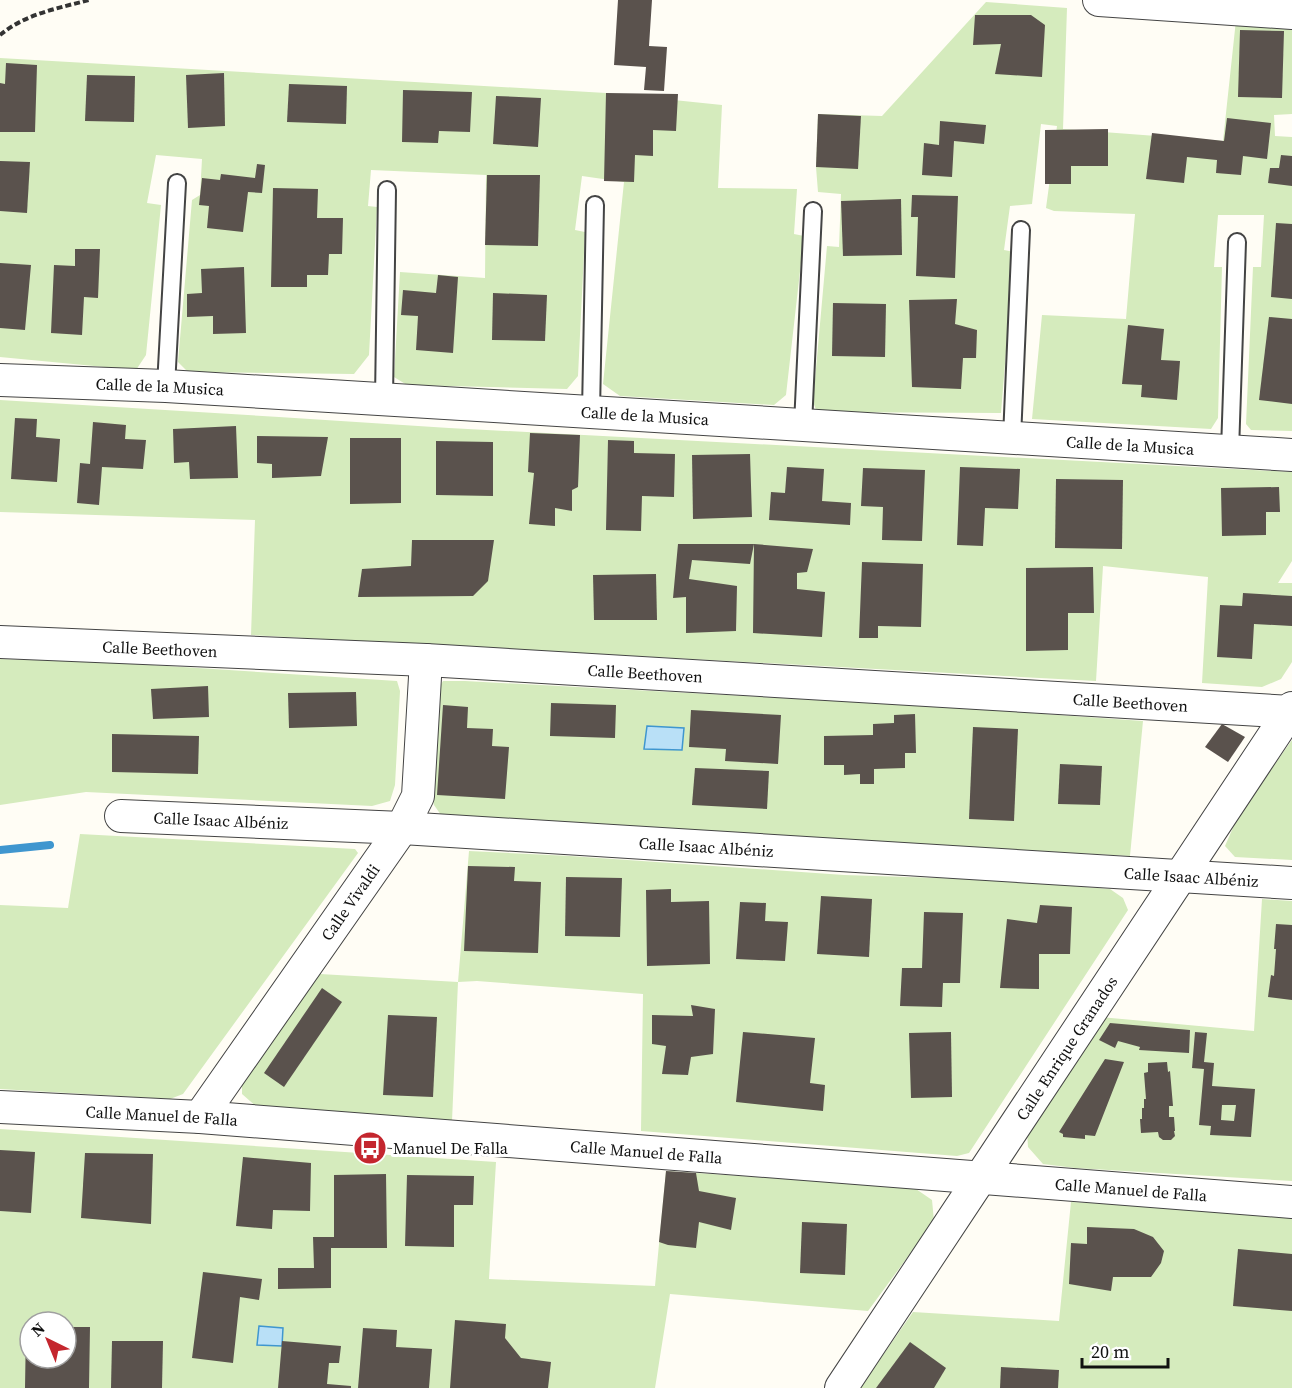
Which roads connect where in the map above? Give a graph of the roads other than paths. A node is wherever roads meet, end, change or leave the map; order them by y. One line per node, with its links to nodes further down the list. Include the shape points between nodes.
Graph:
1 (1099, 0): 2 (street)
2 (1292, 13)
3 (177, 183): 10 (lane)
4 (387, 190): 11 (lane)
5 (595, 205): 12 (lane)
6 (813, 211): 13 (lane)
7 (1021, 230): 14 (lane)
8 (1237, 242): 15 (lane)
9 (0, 380): 10 (street, Calle de la Musica)
10 (166, 386): 11 (street, Calle de la Musica)
11 (384, 399): 12 (street, Calle de la Musica)
12 (591, 412): 13 (street, Calle de la Musica)
13 (803, 425): 14 (street, Calle de la Musica)
14 (1012, 438): 15 (street, Calle de la Musica)
15 (1230, 451): 16 (street, Calle de la Musica)
16 (1292, 455)
17 (0, 642): 18 (street, Calle Beethoven)
18 (426, 660): 19 (street, Calle Beethoven); 21 (street, Calle Vivaldi, via 418,796)
19 (1291, 711): 22 (street, Calle Enrique Granados)
20 (120, 816): 21 (street, Calle Isaac Albéniz)
21 (402, 828): 22 (street, Calle Isaac Albéniz); 25 (street, Calle Vivaldi)
22 (1180, 877): 23 (street, Calle Isaac Albéniz); 26 (street, Calle Enrique Granados)
23 (1292, 883)
24 (0, 1107): 25 (street, Calle Manuel de Falla)
25 (200, 1117): 26 (street, Calle Manuel de Falla)
26 (980, 1178): 27 (street, Calle Manuel de Falla); 28 (street, Calle Enrique Granados)
27 (1292, 1202)
28 (841, 1388)

